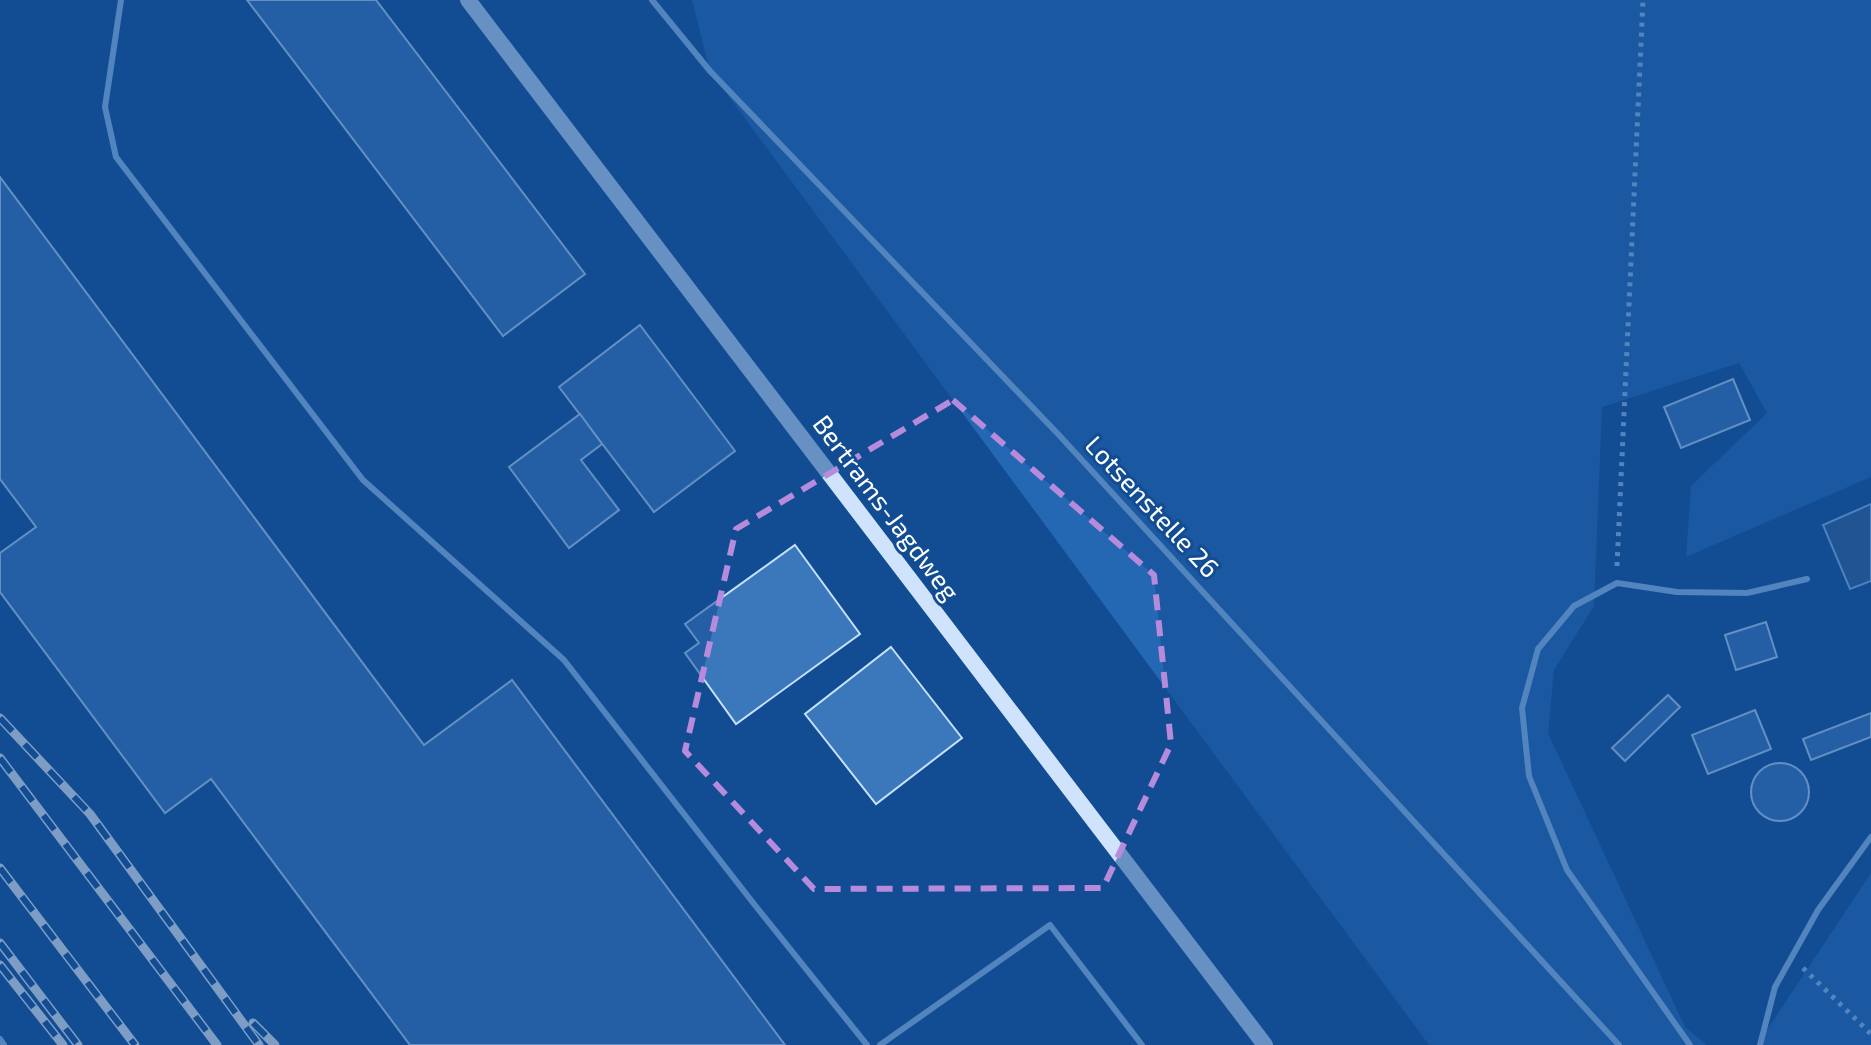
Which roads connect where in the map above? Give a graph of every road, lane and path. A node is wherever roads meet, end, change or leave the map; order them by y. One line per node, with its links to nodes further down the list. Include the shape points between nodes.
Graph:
1 (121, 0): 12 (lane, via 105,107 116,157 363,480 564,660)
2 (468, 0): 15 (main road, Bertrams-Jagdweg)
3 (652, 0): 16 (lane, Lotsenstelle 26, via 710,71 1058,434)
4 (1643, 0): 6 (path)
5 (1807, 579): 6 (lane, via 1747,593 1677,592)
6 (1617, 583): 17 (lane, via 1574,606 1538,649 1522,708 1529,776 1567,870)
7 (1871, 837): 8 (lane, via 1818,910)
8 (1792, 957): 9 (path); 18 (lane, via 1775,987)
9 (1871, 1034)
10 (0, 1039): 11 (lane)
11 (4, 1045)
12 (867, 1045)
13 (880, 1045): 14 (lane, via 1050,925)
14 (1142, 1045)
15 (1265, 1045)
16 (1619, 1045)
17 (1690, 1045)
18 (1760, 1045)

